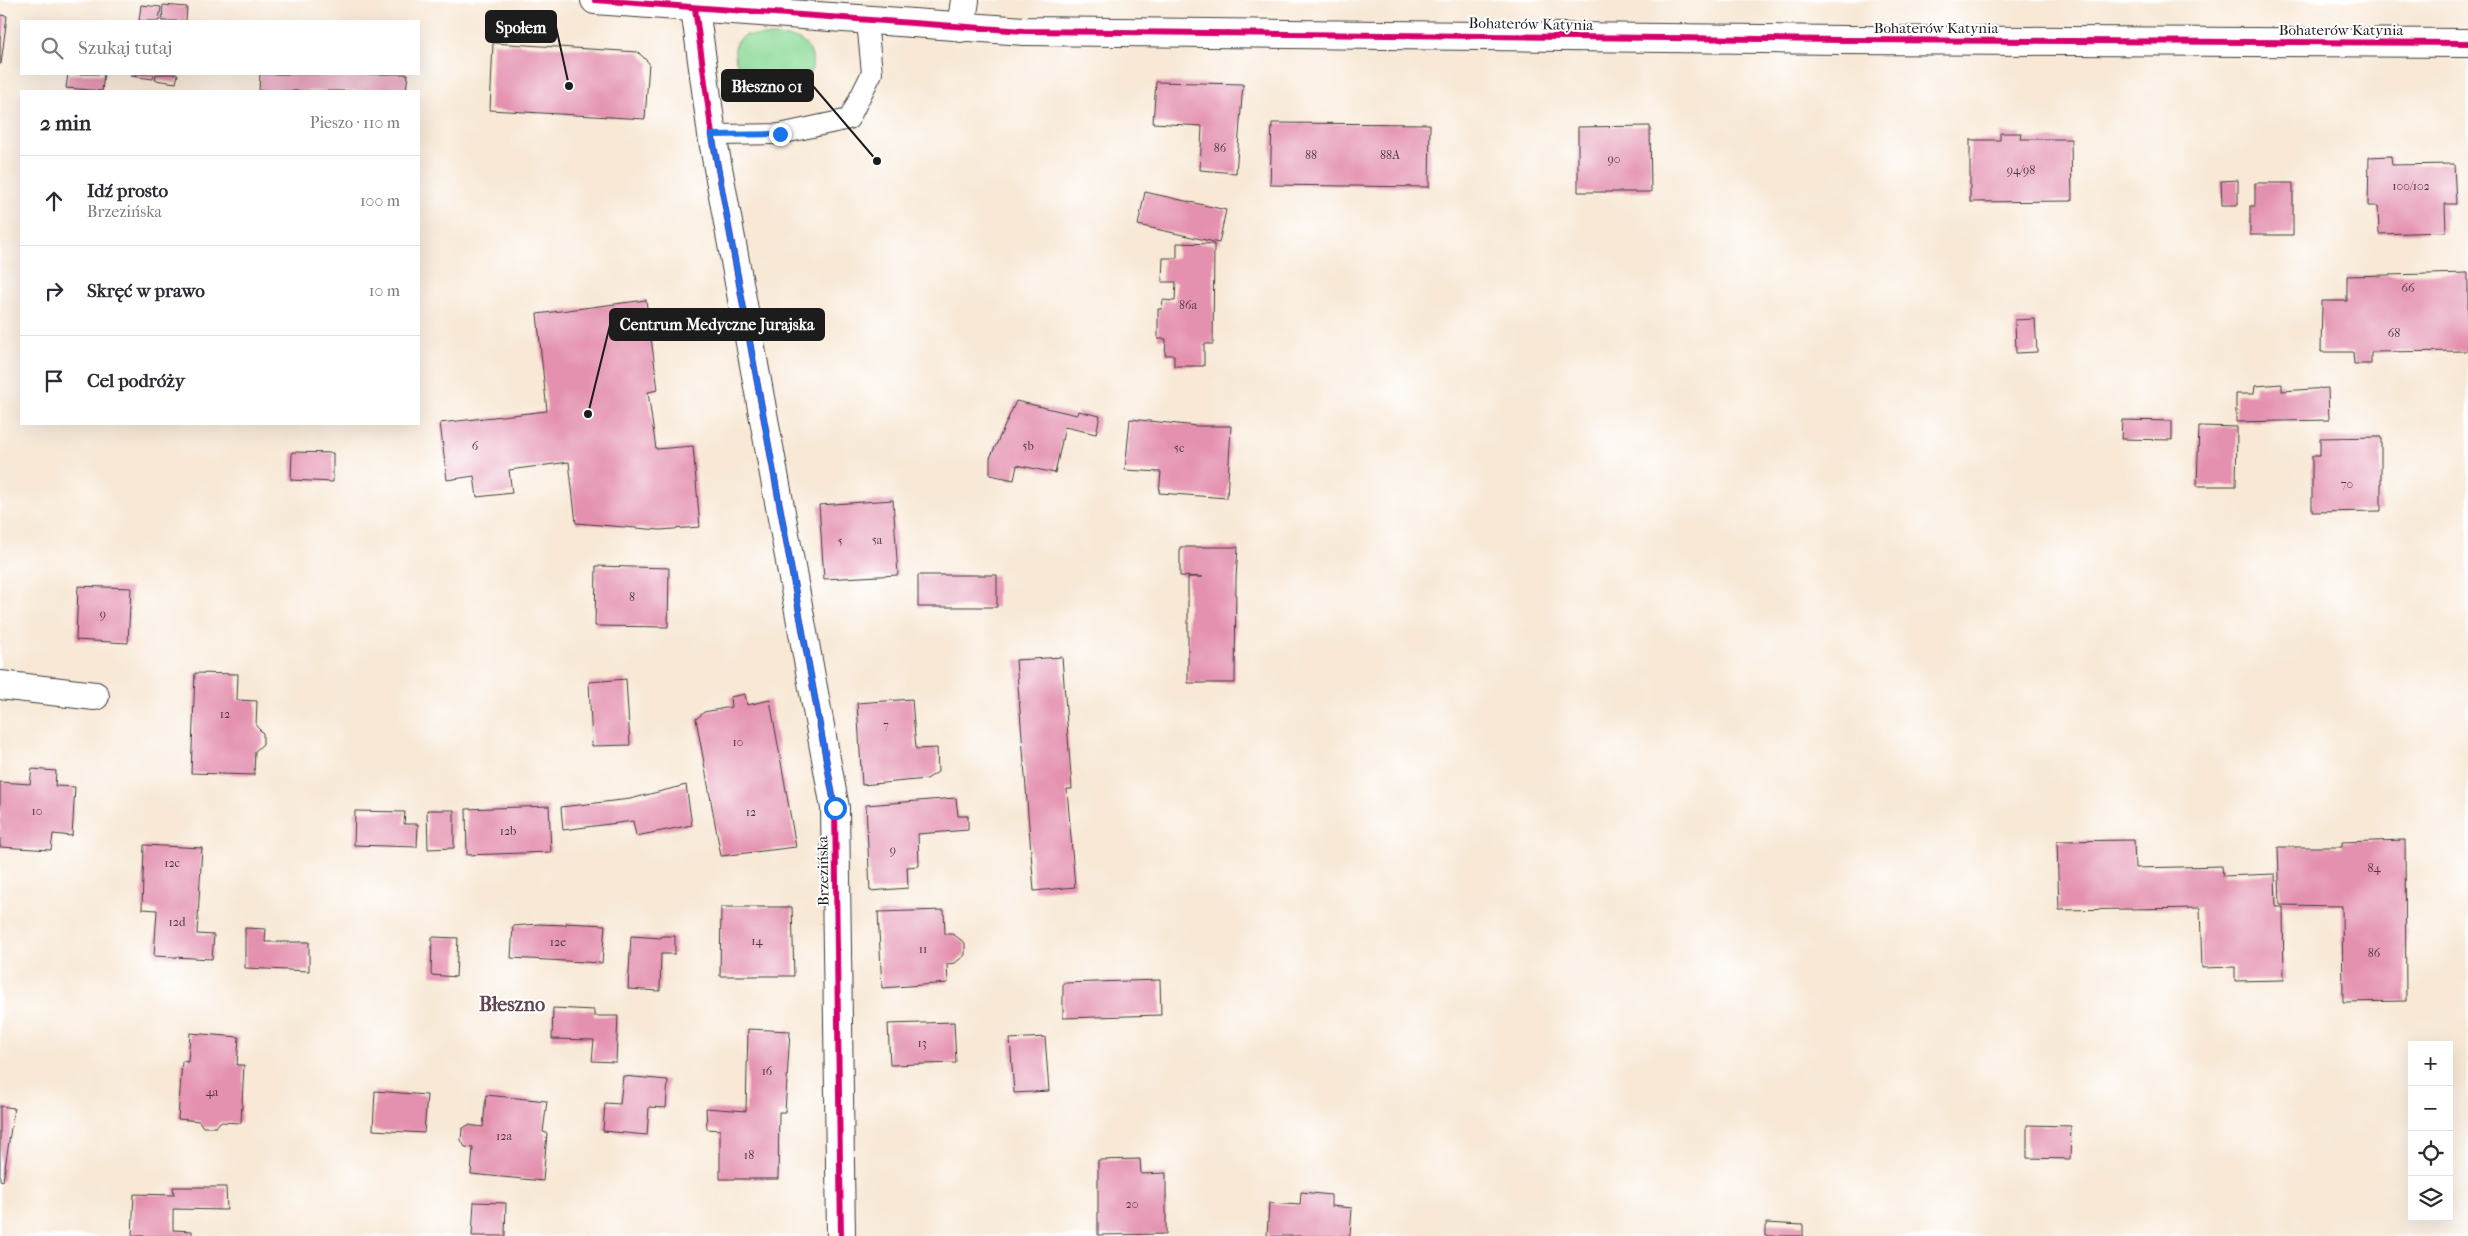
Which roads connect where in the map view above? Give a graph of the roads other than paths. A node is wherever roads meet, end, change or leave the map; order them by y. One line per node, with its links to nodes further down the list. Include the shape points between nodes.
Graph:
1 (594, 0): 3 (street, Bohaterów Katynia)
2 (966, 0): 5 (street)
3 (695, 8): 4 (street, Bohaterów Katynia); 7 (street, Brzezińska)
4 (867, 21): 5 (street, Bohaterów Katynia); 7 (lane, via 872,73 849,119 780,134)
5 (961, 28): 6 (street, Bohaterów Katynia, via 1835,40)
6 (2468, 43)
7 (712, 135): 10 (street, Brzezińska, via 835,808)
8 (0, 685): 9 (street)
9 (95, 696)
10 (841, 1236)

